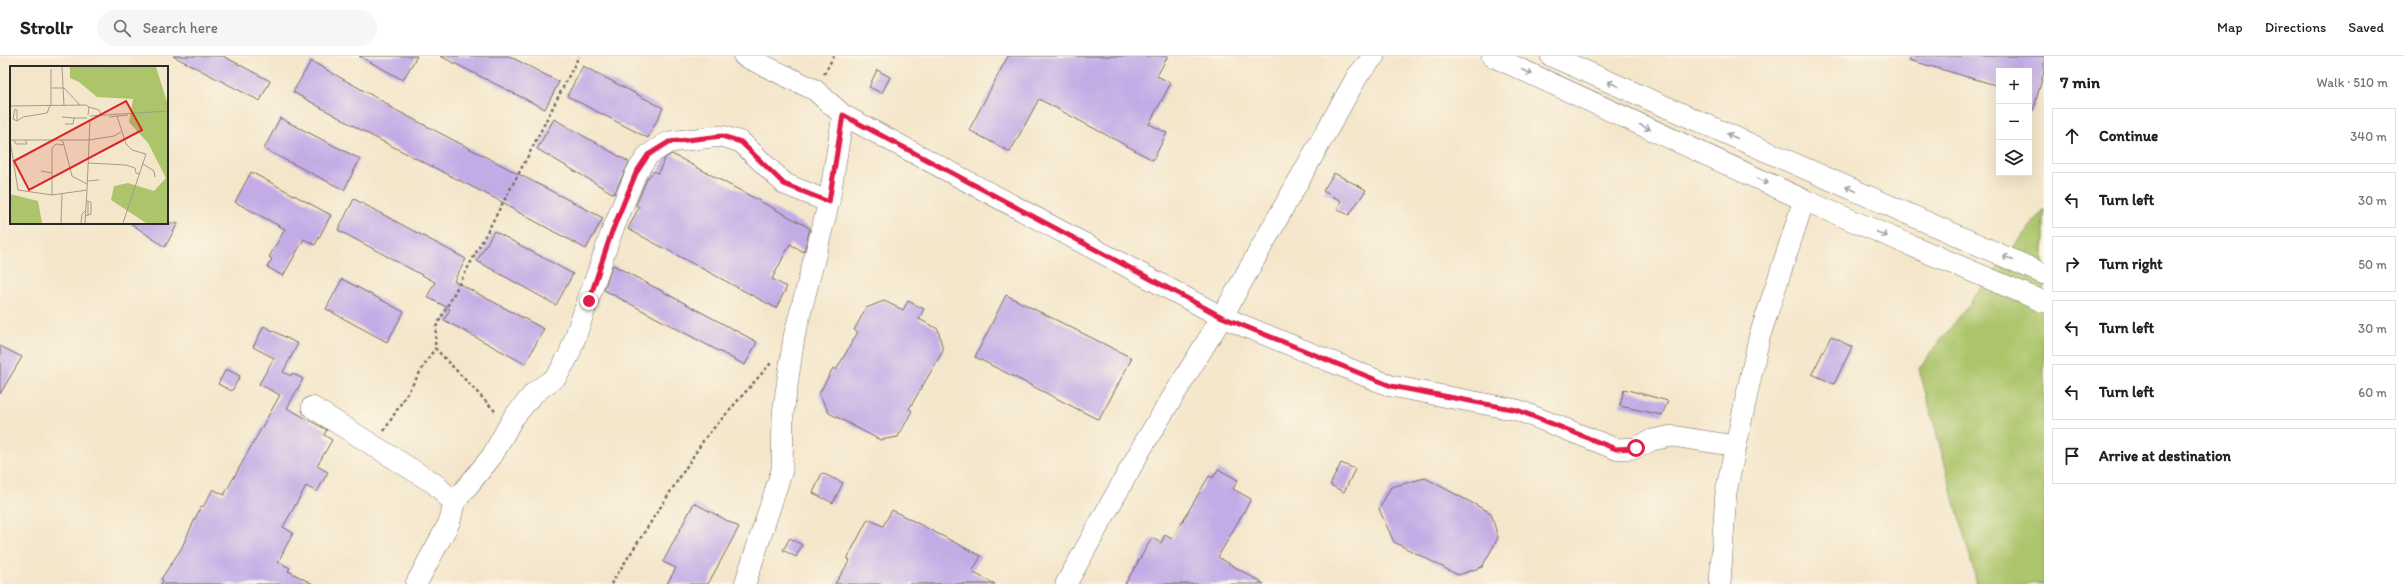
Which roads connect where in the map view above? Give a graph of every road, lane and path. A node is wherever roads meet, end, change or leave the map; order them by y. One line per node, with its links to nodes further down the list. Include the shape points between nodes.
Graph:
1 (579, 56): 14 (path, via 436,327)
2 (744, 56): 8 (lane, via 815,90)
3 (1374, 56): 7 (lane)
4 (1492, 56): 9 (lane, one-way to 9)
5 (1551, 56): 6 (lane)
6 (1588, 64): 11 (lane, one-way to 6)
7 (1360, 66): 13 (lane)
8 (843, 115): 10 (lane); 13 (lane)
9 (1804, 200): 12 (lane, one-way to 12); 19 (lane, via 1759,338)
10 (829, 202): 17 (lane, via 784,184 741,142 722,136 669,142 648,155 636,173 611,234 569,355 557,376 534,393); 23 (lane, via 794,337 783,414 782,470)
11 (2044, 274)
12 (2044, 302)
13 (1222, 317): 19 (lane, via 1391,386 1517,410 1616,449 1636,448 1652,440 1672,436); 24 (lane, via 1145,442)
14 (435, 348): 17 (path); 18 (path)
15 (773, 360): 22 (path, via 705,438)
16 (312, 407): 18 (lane)
17 (509, 426): 20 (lane, via 492,456)
18 (375, 446): 20 (lane, via 435,484)
19 (1736, 446): 25 (lane, via 1726,492)
20 (454, 503): 21 (lane, via 450,521)
21 (416, 584)
22 (611, 584)
23 (744, 584)
24 (1066, 584)
25 (1720, 584)

